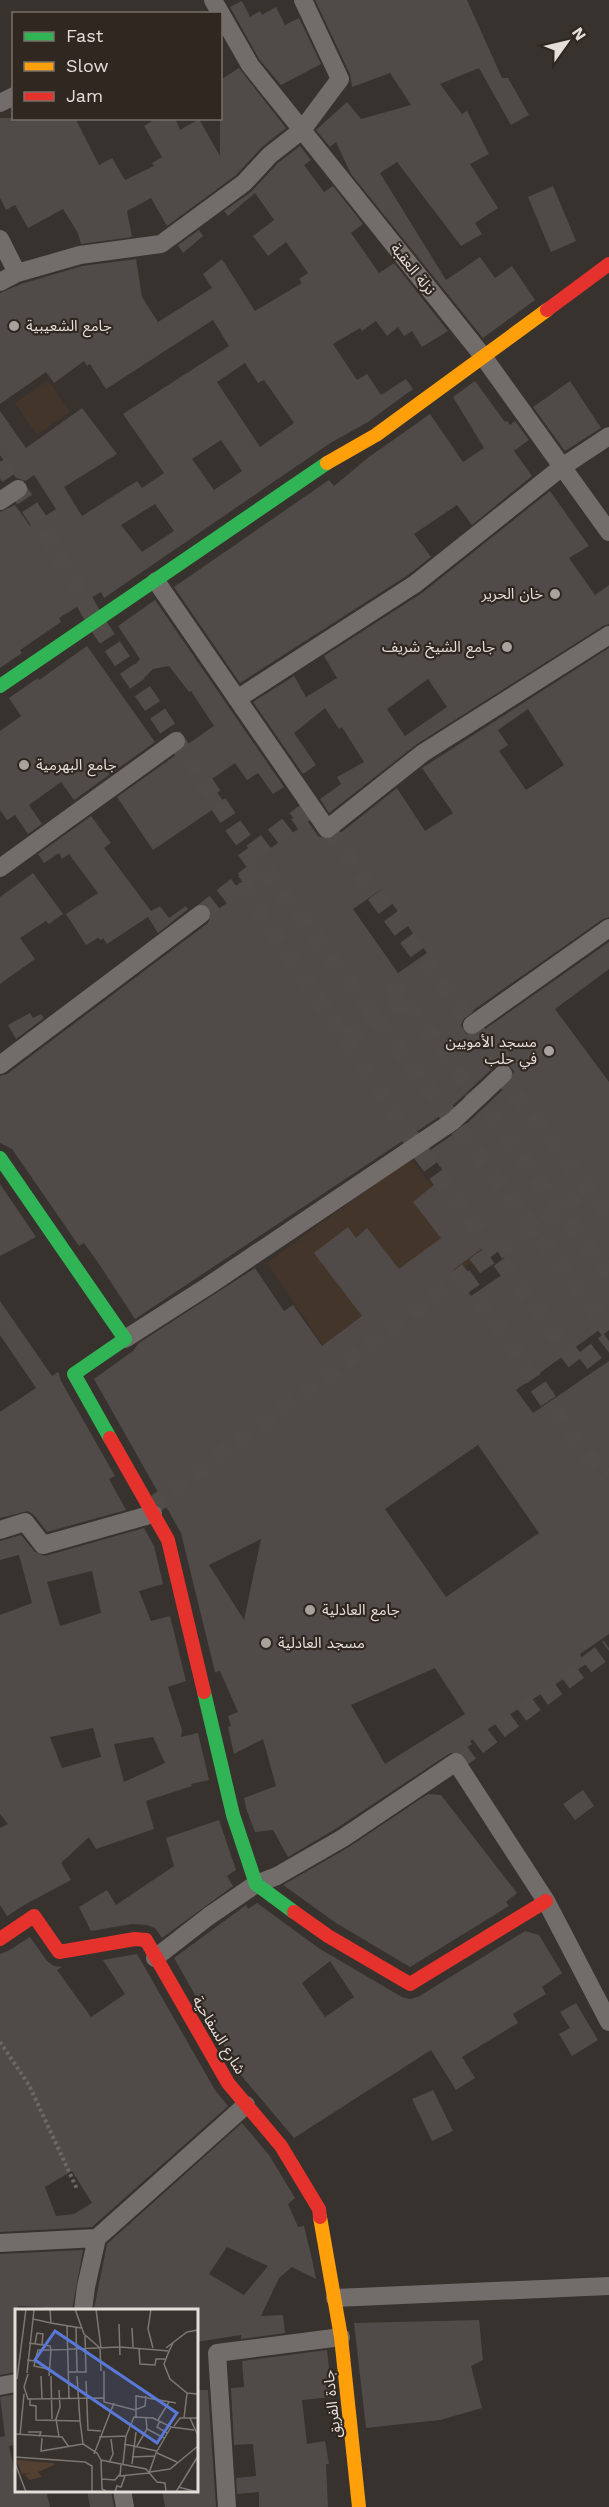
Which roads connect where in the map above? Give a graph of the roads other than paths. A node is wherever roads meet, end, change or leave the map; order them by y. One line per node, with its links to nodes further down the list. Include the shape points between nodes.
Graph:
1 (303, 0): 3 (street, via 340,79)
2 (222, 16): 3 (street, نزلة العقبة, via 250,65)
3 (302, 130): 6 (street, via 270,155 244,183 161,244 80,255); 8 (street, نزلة العقبة)
4 (0, 239): 6 (street)
5 (609, 264): 8 (street)
6 (17, 273): 7 (street)
7 (0, 282)
8 (482, 355): 10 (street, نزلة العقبة); 14 (street, via 376,435 340,454)
9 (609, 436): 10 (street)
10 (562, 467): 13 (street, نزلة العقبة); 17 (street, via 415,584)
11 (18, 489): 12 (street)
12 (0, 501)
13 (609, 532)
14 (156, 581): 16 (street); 17 (street)
15 (609, 635): 17 (street, via 423,753 327,829)
16 (0, 686)
17 (237, 699)
18 (176, 741): 19 (street)
19 (0, 868)
20 (201, 914): 23 (street)
21 (609, 928): 22 (street)
22 (472, 1025)
23 (0, 1065)
24 (503, 1074): 26 (street, via 453,1121)
25 (0, 1158): 26 (street)
26 (125, 1339): 27 (street, via 74,1374)
27 (153, 1514): 28 (street, via 43,1545 25,1522); 29 (street, via 168,1540 233,1815)
28 (0, 1530)
29 (256, 1884): 30 (street, via 328,1936 410,1984); 30 (street, via 343,1838 456,1762); 32 (street)
30 (546, 1900): 33 (street)
31 (0, 1939): 32 (street, شارع السفاحية, via 34,1916 59,1952 146,1940)
32 (155, 1958): 34 (street, شارع السفاحية, via 228,2083)
33 (609, 2022)
34 (246, 2105): 35 (street); 38 (street, شارع السفاحية, via 281,2146 319,2209)
35 (97, 2238): 36 (street); 39 (street)
36 (0, 2243)
37 (609, 2286): 38 (street)
38 (335, 2298): 40 (street, جادة الفريق)
39 (83, 2309)
40 (341, 2337): 45 (street, via 217,2353); 46 (street, جادة الفريق)
41 (15, 2383): 42 (street)
42 (0, 2386)
43 (122, 2492): 44 (street)
44 (126, 2507)
45 (227, 2507)
46 (359, 2507)

